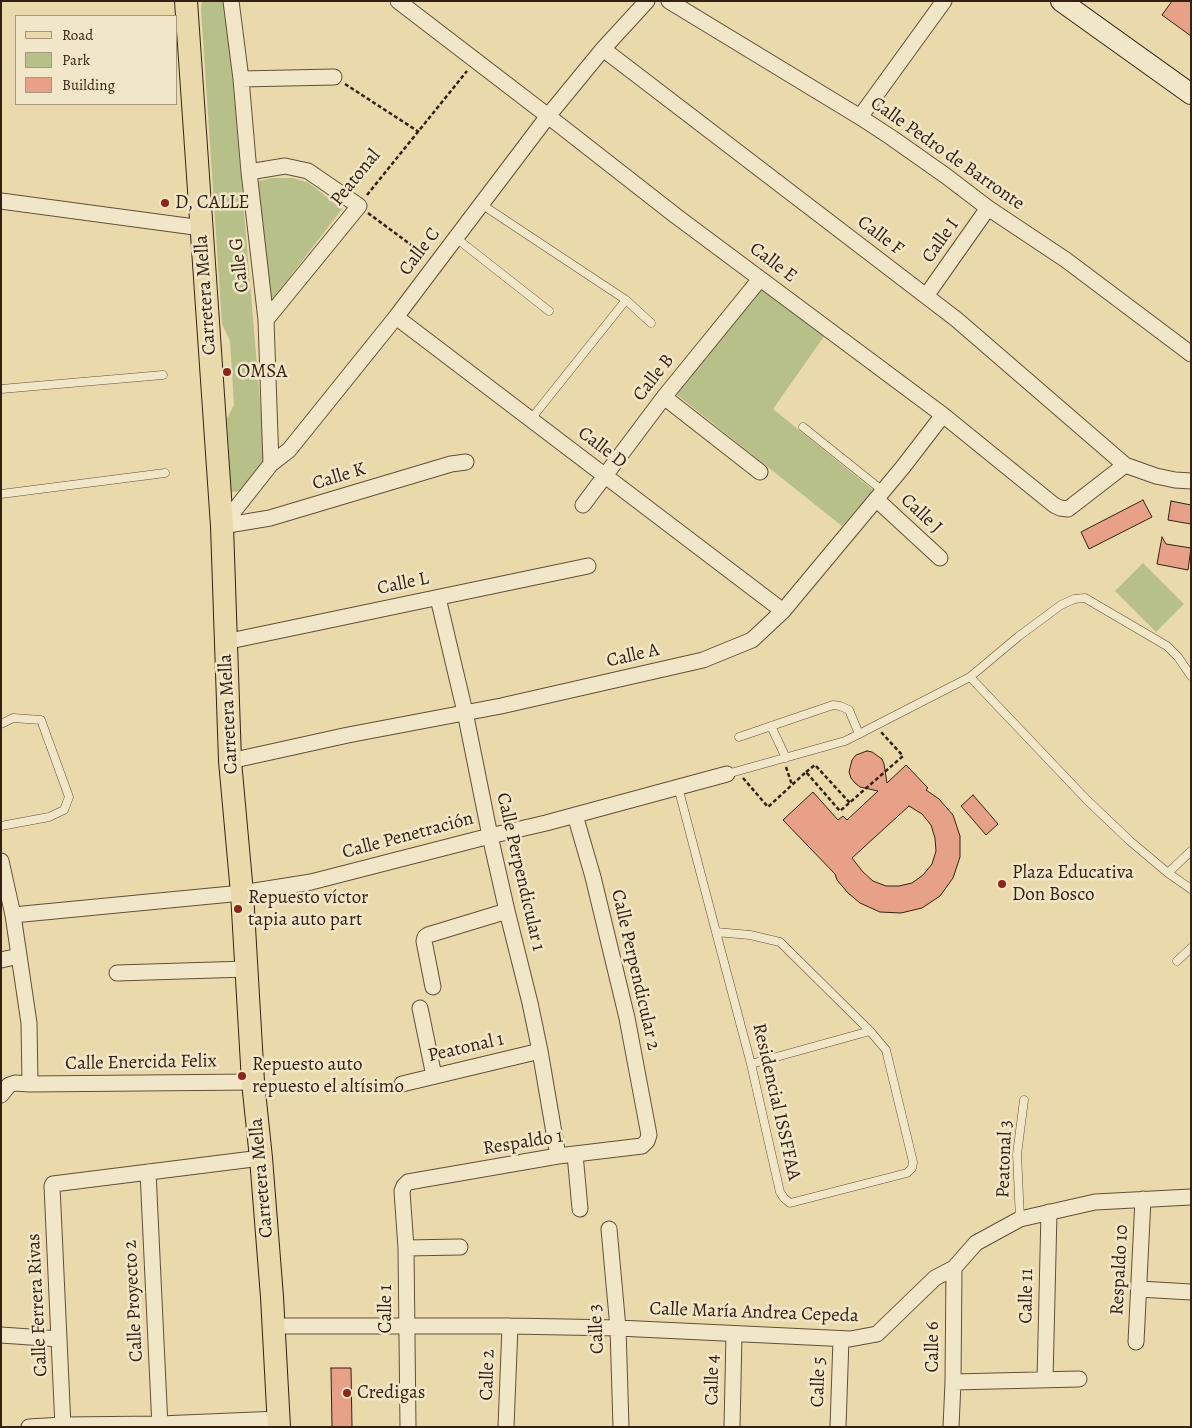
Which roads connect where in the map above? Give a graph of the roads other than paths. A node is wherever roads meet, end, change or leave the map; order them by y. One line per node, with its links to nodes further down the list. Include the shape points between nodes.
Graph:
1 (186, 1): 18 (main road, Carretera Mella)
2 (232, 1): 10 (street, Calle G)
3 (398, 1): 12 (street, Calle E)
4 (647, 1): 8 (street, Calle C)
5 (669, 1): 13 (street, Calle Pedro de Barronte)
6 (944, 1): 13 (street)
7 (1061, 1): 11 (main road)
8 (603, 49): 12 (street, Calle C); 21 (street, Calle F)
9 (334, 77): 10 (street)
10 (241, 79): 14 (street, Calle G)
11 (1191, 94)
12 (548, 116): 16 (street, Calle C); 20 (street, Calle E)
13 (860, 117): 17 (street, Calle Pedro de Barronte)
14 (249, 172): 25 (street, Calle G); 25 (street, Peatonal, via 285,166 308,171 359,206)
15 (1, 200): 18 (street)
16 (482, 204): 19 (street, Calle C); 22 (lane)
17 (988, 208): 21 (street, Calle I); 27 (street, Calle Pedro de Barronte, via 1066,260)
18 (202, 228): 44 (main road, Carretera Mella)
19 (456, 238): 23 (lane); 24 (street, Calle C)
20 (760, 279): 30 (street, Calle B); 31 (street, Calle E)
21 (926, 296): 36 (street, Calle F)
22 (626, 300): 26 (lane); 32 (lane)
23 (549, 311)
24 (396, 317): 32 (street, Calle D); 35 (street, Calle C, via 289,450)
25 (266, 320): 35 (street, Calle G)
26 (651, 323)
27 (1191, 354)
28 (163, 375): 29 (lane)
29 (1, 388)
30 (664, 398): 38 (street); 39 (street, Calle B)
31 (943, 414): 36 (street, Calle E, via 1060,508 1068,509); 42 (street, Calle A)
32 (531, 420): 39 (street, Calle D)
33 (803, 427): 42 (lane)
34 (466, 462): 44 (street, Calle K, via 270,518)
35 (271, 464): 44 (street, Calle C)
36 (1125, 465): 40 (street, via 1156,476)
37 (165, 472): 41 (lane)
38 (760, 472)
39 (605, 475): 43 (street, Calle B); 48 (street, Calle D)
40 (1191, 481)
41 (1, 494)
42 (879, 495): 45 (street, Calle J); 48 (street, Calle A)
43 (583, 505)
44 (222, 526): 49 (main road, Carretera Mella)
45 (940, 558)
46 (588, 566): 47 (street, Calle L)
47 (438, 598): 49 (street, Calle L); 52 (street, Calle Perpendicular 1)
48 (783, 611): 52 (street, Calle A, via 752,640 703,660)
49 (225, 642): 58 (main road, Carretera Mella)
50 (1191, 676): 51 (lane, via 1167,646 1085,598 1061,605)
51 (970, 677): 55 (lane); 66 (lane, via 1087,800)
52 (465, 712): 58 (street, Calle A); 63 (street, Calle Perpendicular 1)
53 (1, 724): 62 (lane, via 13,718 41,720 69,797 64,810 49,817)
54 (771, 726): 55 (lane, via 833,705 849,710); 56 (lane); 57 (lane)
55 (859, 734): 57 (lane)
56 (739, 737)
57 (785, 758): 59 (lane)
58 (230, 762): 69 (main road, Carretera Mella)
59 (732, 773): 60 (street, Calle Penetración)
60 (678, 787): 61 (street, Calle Penetración); 72 (lane, Residencial ISSFFAA)
61 (575, 815): 63 (street, Calle Penetración); 90 (street, Calle Perpendicular 2, via 627,1018)
62 (1, 826)
63 (490, 836): 69 (street, Calle Penetración, via 311,882); 70 (street, Calle Perpendicular 1)
64 (1191, 851): 66 (lane)
65 (1, 861): 67 (street)
66 (1168, 873): 68 (lane)
67 (3, 880): 71 (street)
68 (1191, 889)
69 (242, 893): 71 (street, Calle Penetración); 77 (main road, Carretera Mella)
70 (507, 911): 79 (street, via 428,935 424,940); 82 (street, Calle Perpendicular 1)
71 (13, 915): 74 (street)
72 (716, 932): 81 (lane, Residencial ISSFFAA, via 780,942); 83 (lane, Residencial ISSFFAA)
73 (1191, 948): 76 (lane)
74 (19, 956): 75 (street); 86 (street, via 29,1023)
75 (1, 960)
76 (1178, 961)
77 (247, 969): 78 (street); 85 (main road, Carretera Mella)
78 (116, 973)
79 (433, 987)
80 (420, 1008): 84 (street)
81 (870, 1031): 83 (lane); 83 (lane, Residencial ISSFFAA, via 886,1050 913,1162 907,1173 790,1203 780,1192)
82 (540, 1051): 84 (street, Peatonal 1); 92 (street, Calle Perpendicular 1)
83 (751, 1064)
84 (434, 1076): 87 (street, Peatonal 1)
85 (254, 1082): 86 (street, Calle Enercida Felix); 93 (main road, Carretera Mella)
86 (30, 1084): 88 (street, Calle Enercida Felix, via 12,1083)
87 (402, 1084)
88 (1, 1095)
89 (1024, 1100): 100 (lane, Peatonal 3, via 1017,1154)
90 (649, 1135): 91 (street, Respaldo 1, via 642,1146)
91 (575, 1154): 92 (street, Respaldo 1); 98 (street)
92 (558, 1156): 95 (street, Respaldo 1, via 408,1182)
93 (261, 1158): 94 (street); 107 (main road, Carretera Mella)
94 (148, 1172): 114 (street, Calle Ferrera Rivas, via 52,1186); 120 (street, Calle Proyecto 2)
95 (402, 1191): 103 (street, Calle 1)
96 (1191, 1197): 97 (street, Calle María Andrea Cepeda)
97 (1143, 1199): 99 (street, Calle María Andrea Cepeda, via 1095,1202); 105 (street, Respaldo 10)
98 (580, 1209)
99 (1049, 1212): 100 (street, Calle María Andrea Cepeda); 117 (street, Calle 11)
100 (1020, 1219): 104 (street, Calle María Andrea Cepeda, via 976,1243)
101 (609, 1229): 110 (street, Calle 3)
102 (460, 1247): 103 (street)
103 (406, 1248): 108 (street, Calle 1)
104 (954, 1268): 113 (street, Calle María Andrea Cepeda, via 935,1278 877,1334); 118 (street, Calle 6)
105 (1139, 1289): 106 (street); 115 (street, Respaldo 10)
106 (1191, 1292)
107 (272, 1326): 108 (street, Calle María Andrea Cepeda); 119 (main road, Carretera Mella)
108 (406, 1326): 109 (street, Calle María Andrea Cepeda); 123 (street, Calle 1)
109 (510, 1326): 110 (street, Calle María Andrea Cepeda); 124 (street, Calle 2)
110 (618, 1328): 111 (street, Calle María Andrea Cepeda); 125 (street, Calle 3)
111 (734, 1334): 113 (street, Calle María Andrea Cepeda); 126 (street, Calle 4)
112 (1, 1335): 114 (street)
113 (841, 1338): 127 (street, Calle 5)
114 (59, 1339): 121 (street, Calle Ferrera Rivas)
115 (1136, 1342)
116 (1079, 1379): 117 (street)
117 (1045, 1380): 118 (street)
118 (953, 1382): 128 (street, Calle 6)
119 (279, 1423): 120 (street)
120 (160, 1425): 121 (street)
121 (63, 1426): 122 (street)
122 (29, 1427)
123 (408, 1427)
124 (506, 1427)
125 (620, 1427)
126 (732, 1427)
127 (838, 1427)
128 (952, 1427)

